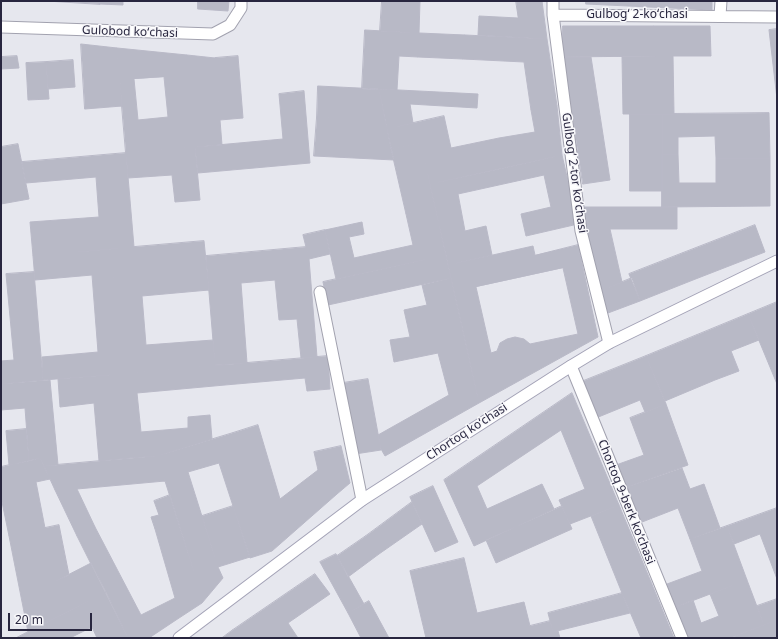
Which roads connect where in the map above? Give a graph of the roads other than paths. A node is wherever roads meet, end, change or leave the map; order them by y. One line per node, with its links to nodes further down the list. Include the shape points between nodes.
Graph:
1 (241, 1): 7 (street, Gulobod koʻchasi, via 241,8 230,25 213,34)
2 (553, 1): 4 (street, Gulbogʻ 2-tor koʻchasi)
3 (721, 1): 5 (street)
4 (553, 15): 5 (street, Gulbogʻ 2-koʻchasi); 10 (street, Gulbogʻ 2-tor koʻchasi, via 581,231)
5 (720, 16): 6 (street, Gulbogʻ 2-koʻchasi)
6 (777, 17)
7 (1, 27)
8 (777, 261): 10 (street, Chortoq koʻchasi)
9 (320, 292): 12 (street)
10 (609, 343): 11 (street, Chortoq koʻchasi)
11 (571, 366): 12 (street, Chortoq koʻchasi); 14 (street, Chortoq 9-berk koʻchasi)
12 (362, 500): 13 (street, Chortoq koʻchasi)
13 (179, 638)
14 (682, 638)

